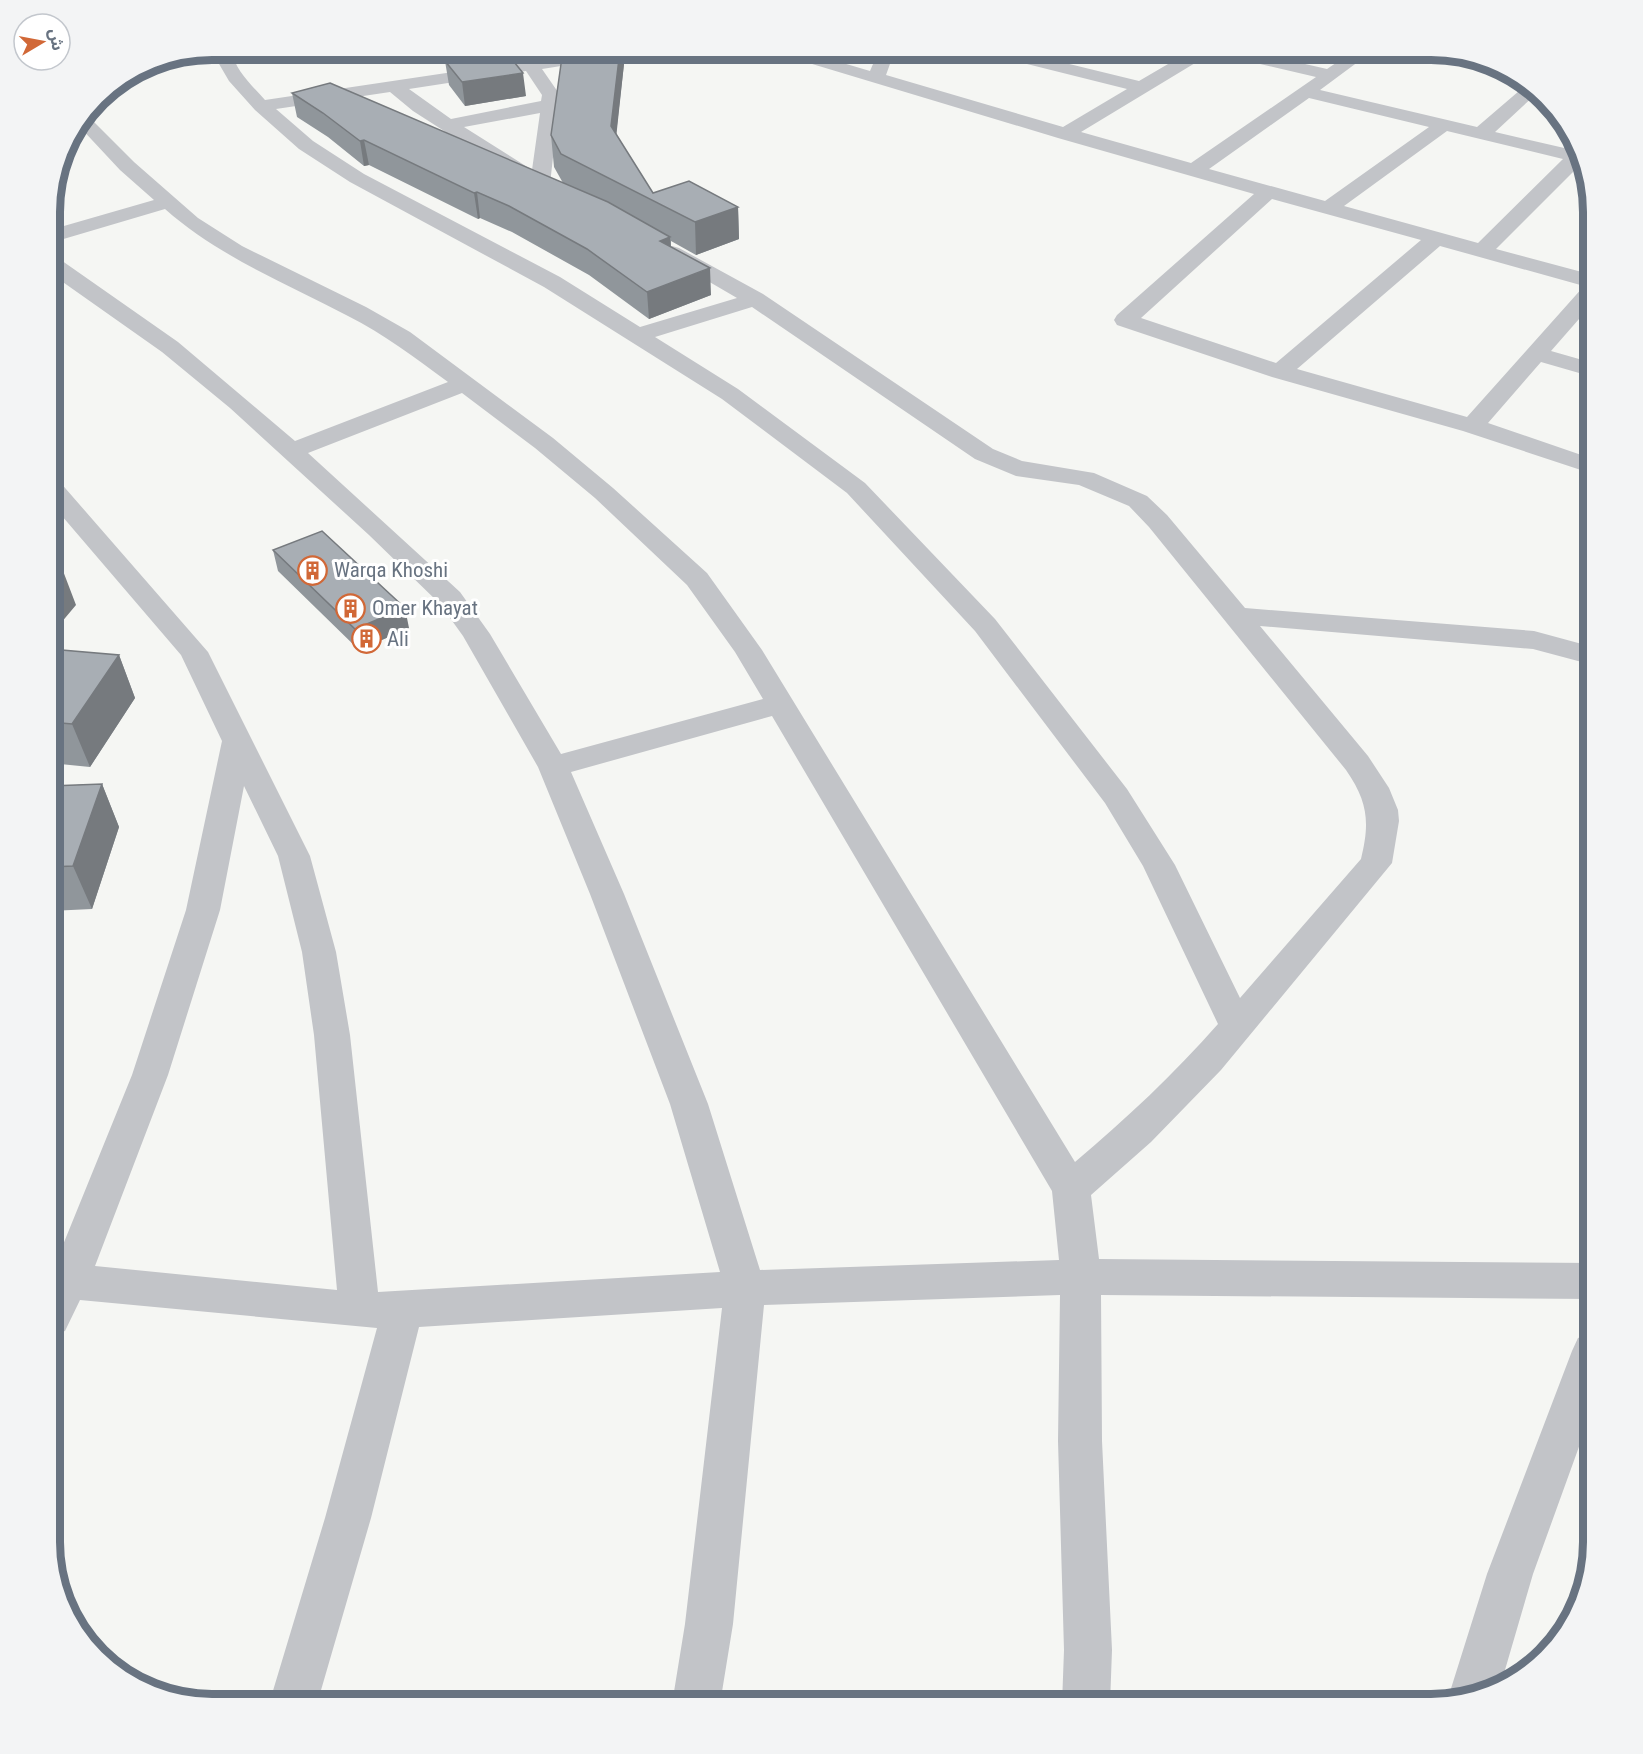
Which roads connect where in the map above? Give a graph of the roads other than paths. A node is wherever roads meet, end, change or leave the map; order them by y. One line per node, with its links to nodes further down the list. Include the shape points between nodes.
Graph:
1 (226, 60): 17 (street)
2 (567, 60): 9 (street)
3 (830, 60): 11 (street)
4 (883, 60): 11 (street)
5 (1033, 60): 13 (street)
6 (1187, 60): 13 (street)
7 (1266, 60): 10 (street)
8 (1352, 60): 10 (street)
9 (531, 66): 12 (street); 16 (street, via 551,94)
10 (1331, 75): 14 (street)
11 (876, 78): 21 (street)
12 (394, 86): 17 (street); 19 (street)
13 (1140, 87): 21 (street)
14 (1306, 92): 20 (street); 25 (street)
15 (1526, 94): 22 (street)
16 (550, 105): 19 (street); 26 (street)
17 (261, 106): 39 (street, via 306,145 357,178 552,282)
18 (87, 125): 29 (street)
19 (448, 125): 26 (street)
20 (1444, 125): 22 (street); 30 (street)
21 (1065, 134): 25 (street)
22 (1482, 134): 23 (street)
23 (1571, 153)
24 (1573, 161): 34 (street)
25 (1194, 170): 27 (street)
26 (540, 184): 28 (street)
27 (1269, 191): 30 (street); 42 (street, via 1125,320)
28 (559, 193)
29 (168, 202): 31 (street); 43 (street, via 235,250 402,337)
30 (1329, 208): 32 (street)
31 (60, 234)
32 (1436, 238): 34 (street); 42 (street)
33 (657, 244): 37 (street)
34 (1482, 251): 36 (street)
35 (60, 269): 45 (street, via 170,347)
36 (1583, 279)
37 (755, 299): 39 (street); 48 (street, via 984,454 1016,468 1085,478 1138,501)
38 (1583, 301): 40 (street)
39 (635, 336): 53 (street, via 730,394 856,488 985,625 1122,806 1159,865)
40 (1537, 354): 41 (street); 44 (street)
41 (1583, 367)
42 (1280, 372): 44 (street)
43 (464, 384): 45 (street); 50 (street, via 544,443 697,579 748,650)
44 (1473, 426): 46 (street)
45 (291, 451): 52 (street, via 450,598 512,693)
46 (1583, 464)
47 (60, 498): 51 (street, via 194,652)
48 (1235, 616): 49 (street, via 1534,640); 53 (street, via 1374,787 1382,807 1384,833 1376,863)
49 (1583, 653)
50 (780, 704): 52 (street); 54 (street)
51 (237, 741): 56 (street, via 203,910 150,1075); 60 (street, via 294,856 319,952 332,1035)
52 (553, 767): 59 (street, via 689,1104)
53 (1236, 1025): 54 (street, via 1208,1060 1138,1131)
54 (1071, 1189): 55 (street)
55 (1081, 1277): 58 (street); 59 (street); 66 (street, via 1080,1441)
56 (60, 1278)
57 (60, 1280): 60 (street)
58 (1583, 1281)
59 (745, 1288): 61 (street); 65 (street, via 709,1623)
60 (359, 1310): 61 (street)
61 (403, 1310): 64 (street)
62 (1583, 1378): 63 (street, via 1510,1574)
63 (1475, 1687)
64 (296, 1694)
65 (698, 1694)
66 (1086, 1694)

